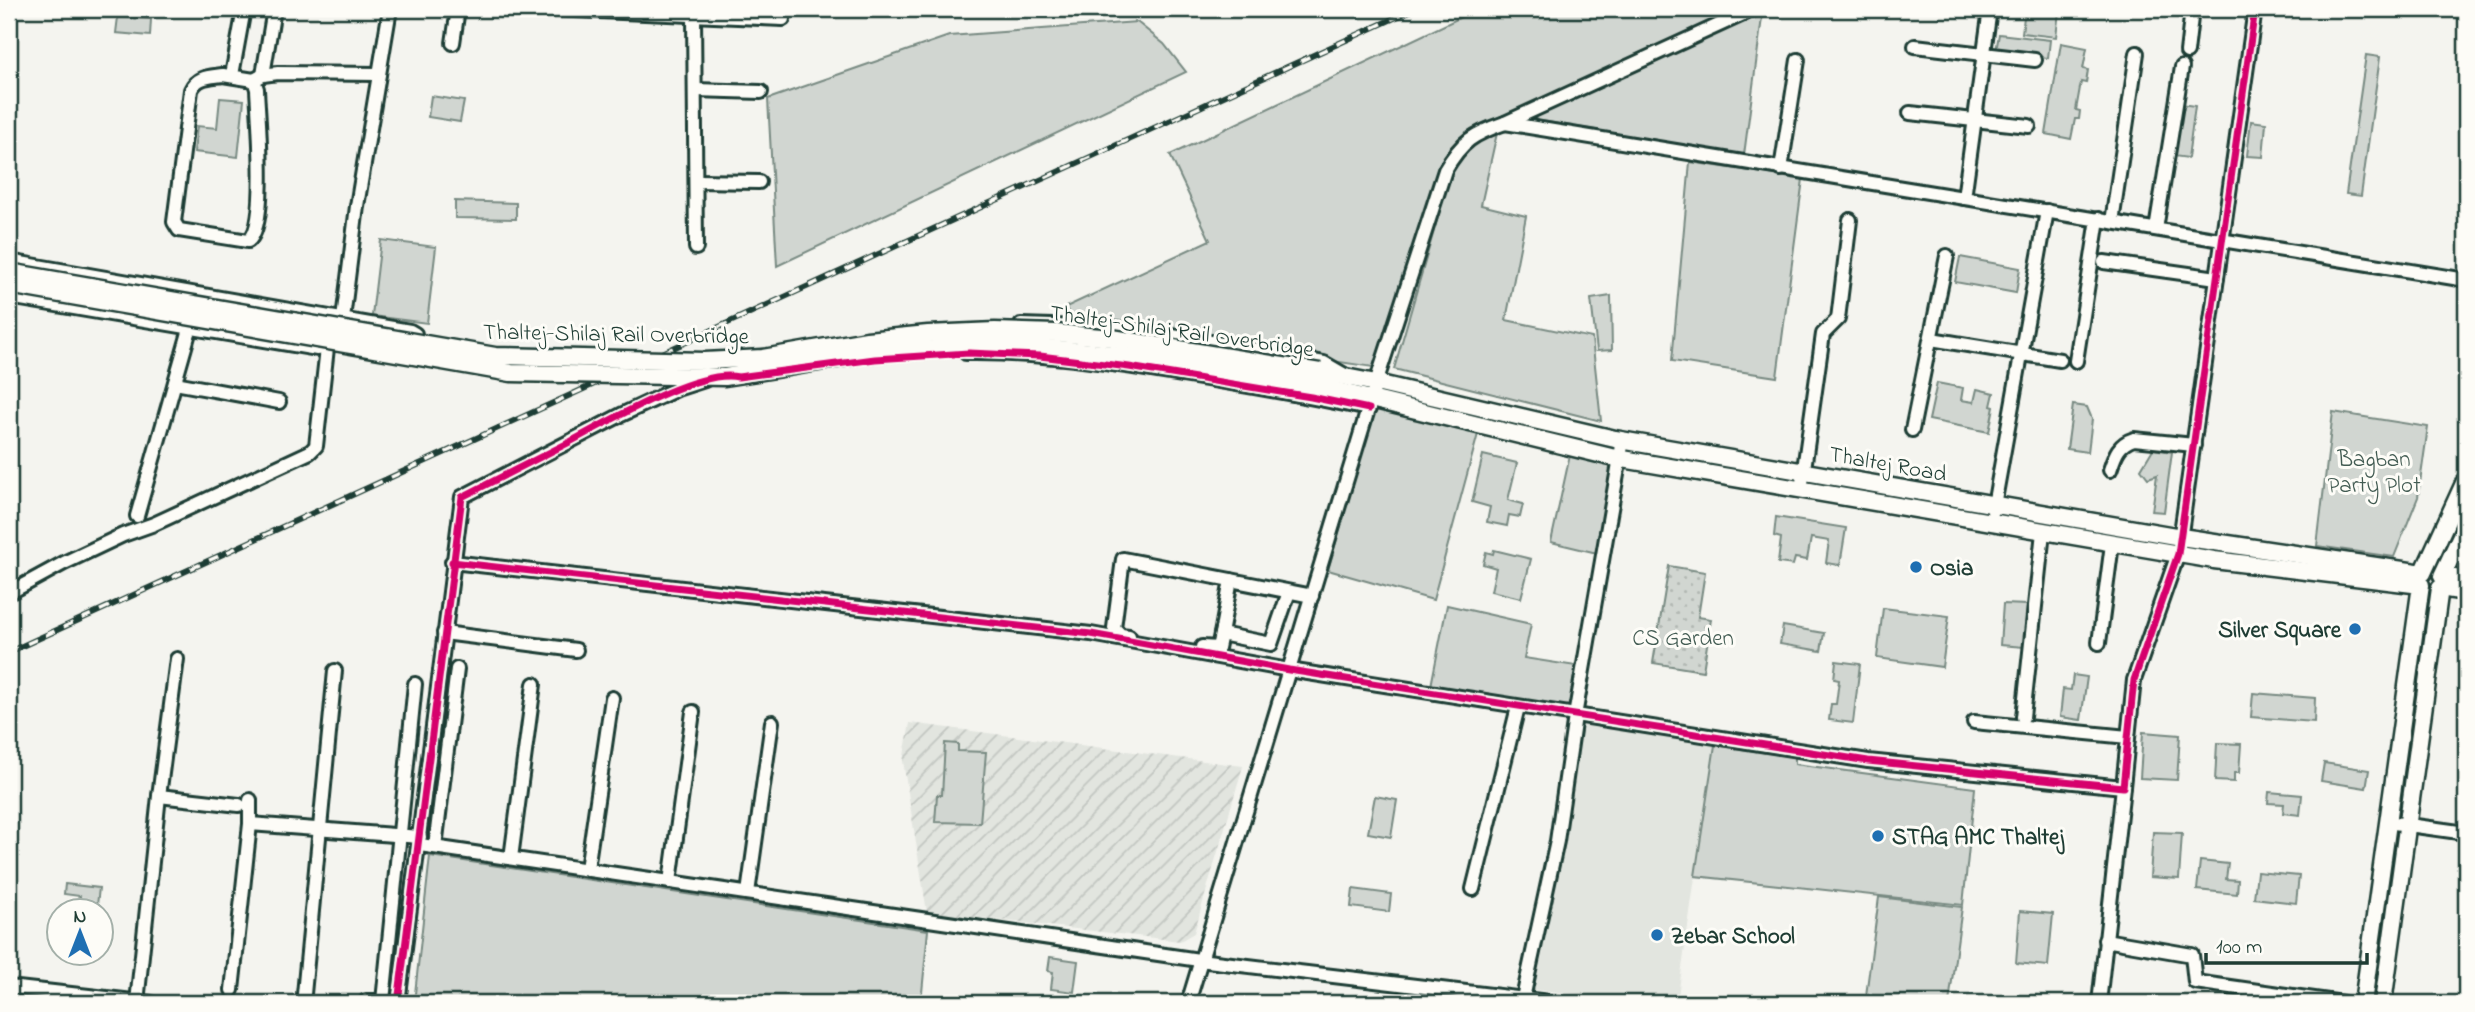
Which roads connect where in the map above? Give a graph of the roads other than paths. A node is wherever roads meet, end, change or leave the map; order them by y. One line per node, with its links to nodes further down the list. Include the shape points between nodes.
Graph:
1 (244, 9): 22 (street)
2 (274, 9): 23 (street)
3 (390, 9): 21 (street)
4 (458, 9): 13 (street)
5 (552, 9): 10 (street); 11 (street)
6 (1754, 9): 28 (street)
7 (1990, 9): 17 (street)
8 (2192, 9): 15 (street)
9 (2255, 9): 39 (street)
10 (509, 10)
11 (694, 15): 12 (street); 24 (street)
12 (783, 19)
13 (453, 43)
14 (1915, 46): 17 (street)
15 (2187, 52)
16 (2137, 53): 37 (street)
17 (1984, 54): 19 (street); 27 (street)
18 (1798, 60): 30 (street)
19 (2035, 60)
20 (2182, 67): 38 (street)
21 (379, 74): 23 (street, via 278,73); 50 (street)
22 (232, 75): 23 (street); 23 (street, via 200,79 191,90 174,222 180,230 248,241 258,224 260,202)
23 (259, 77)
24 (695, 90): 25 (street); 31 (street)
25 (761, 92)
26 (1910, 113): 27 (street)
27 (1975, 120): 29 (street); 33 (street)
28 (1504, 123): 30 (street); 60 (street, via 1478,132 1458,148 1445,170)
29 (2029, 126)
30 (1781, 169): 33 (street)
31 (696, 181): 32 (street); 40 (street)
32 (759, 182)
33 (1964, 198): 34 (street)
34 (2047, 211): 35 (street); 54 (street)
35 (2098, 219): 37 (street); 56 (street)
36 (1850, 220): 69 (street, via 1838,319 1823,334)
37 (2112, 222): 38 (street)
38 (2156, 229): 39 (street)
39 (2223, 239): 45 (street); 46 (street)
40 (696, 248)
41 (1947, 256): 52 (street)
42 (9, 261): 49 (street)
43 (2104, 262): 45 (street)
44 (9, 272): 58 (main road, Thaltej-Shilaj Rail Overbridge, bridge, via 495,356 705,361 762,358 916,335 1031,332 1112,338)
45 (2217, 278): 66 (street)
46 (2466, 279)
47 (9, 285): 58 (main road, Thaltej-Shilaj Rail Overbridge, bridge, via 511,373 725,377 869,354 985,345 1114,354)
48 (9, 297): 51 (street)
49 (322, 316): 50 (street); 53 (street, via 327,324)
50 (343, 319): 53 (street, via 415,334 408,361)
51 (190, 329): 53 (street); 59 (street)
52 (1931, 339): 54 (street); 64 (street)
53 (325, 348): 87 (street, via 316,446 310,452 123,535)
54 (2020, 354): 55 (street); 72 (street)
55 (2060, 360)
56 (2076, 361)
57 (725, 374): 61 (street, via 748,356 868,333 1056,324 1115,328 1324,363); 63 (street, via 738,377 920,355 1040,356); 80 (street, via 695,382 621,415 462,497)
58 (1318, 379): 61 (main road, Thaltej-Shilaj Rail Overbridge)
59 (175, 383): 62 (street); 73 (street)
60 (1376, 383): 61 (main road, Thaltej Road); 63 (street); 65 (main road, Thaltej Road)
61 (1349, 385): 63 (main road, Thaltej Road)
62 (279, 402)
63 (1370, 404): 67 (main road, Thaltej Road); 88 (street)
64 (1912, 430)
65 (1623, 440): 67 (street); 69 (main road, Thaltej Road)
66 (2194, 445): 68 (street, via 2134,439 2117,450); 77 (street)
67 (1619, 459): 71 (main road, Thaltej Road); 102 (street)
68 (2110, 470)
69 (1803, 471): 71 (street); 72 (main road, Thaltej Road)
70 (2466, 479): 81 (main road)
71 (1801, 490): 74 (main road, Thaltej Road)
72 (1993, 506): 74 (street); 77 (main road, Thaltej Road)
73 (137, 516)
74 (1991, 523): 76 (main road, Thaltej Road)
75 (2466, 525): 84 (main road)
76 (2043, 532): 78 (main road, Thaltej Road); 103 (street)
77 (2181, 537): 79 (street); 81 (main road, Thaltej Road)
78 (2112, 544): 79 (main road, Thaltej Road); 91 (street)
79 (2178, 554): 81 (main road, Thaltej Road); 106 (street, via 2134,680)
80 (452, 562): 89 (street); 95 (street, via 1091,634)
81 (2422, 579): 84 (main road, Thaltej Road, via 2433,569); 109 (main road)
82 (1231, 580): 85 (street); 90 (street); 90 (street, via 1128,559 1121,562 1116,632 1216,649)
83 (2466, 580): 84 (main road, Thaltej Road)
84 (2441, 582): 86 (main road, Thaltej Road); 111 (main road)
85 (1289, 592): 88 (street); 90 (street, via 1271,644)
86 (2466, 592)
87 (9, 593)
88 (1312, 596): 95 (street)
89 (444, 633): 92 (street); 115 (street)
90 (1222, 634)
91 (2099, 643)
92 (576, 650)
93 (177, 659): 108 (street)
94 (457, 669): 116 (street)
95 (1289, 670): 100 (street); 123 (street)
96 (335, 671): 112 (street)
97 (415, 684): 114 (street)
98 (534, 684): 117 (street)
99 (612, 698): 118 (street)
100 (1518, 707): 102 (street); 120 (street)
101 (693, 712): 119 (street)
102 (1575, 716): 107 (street, via 1867,761); 128 (street, via 1558,841)
103 (2023, 718)
104 (772, 722): 121 (street)
105 (1974, 722): 106 (street)
106 (2128, 737): 107 (street)
107 (2123, 787): 122 (street)
108 (159, 796): 110 (street, via 245,803); 129 (street)
109 (2387, 822): 111 (street); 136 (main road)
110 (250, 824): 112 (street); 125 (street)
111 (2407, 825): 113 (street); 137 (main road)
112 (320, 829): 114 (street); 126 (street)
113 (2466, 832)
114 (400, 835): 115 (street); 127 (street, via 383,1001)
115 (420, 841): 116 (street); 131 (street)
116 (435, 847): 117 (street)
117 (511, 858): 118 (street)
118 (587, 869): 119 (street)
119 (670, 882): 121 (street)
120 (1473, 889)
121 (748, 894): 123 (street)
122 (2105, 940): 134 (street); 135 (street, via 2192,955 2195,982)
123 (1199, 960): 128 (street); 132 (street)
124 (9, 987): 129 (street)
125 (232, 990)
126 (304, 994)
127 (366, 1001)
128 (1522, 1001): 133 (street)
129 (136, 1002): 130 (street)
130 (151, 1003)
131 (398, 1003)
132 (1188, 1003)
133 (1558, 1003)
134 (2099, 1003)
135 (2343, 1003)
136 (2362, 1003)
137 (2383, 1003)

